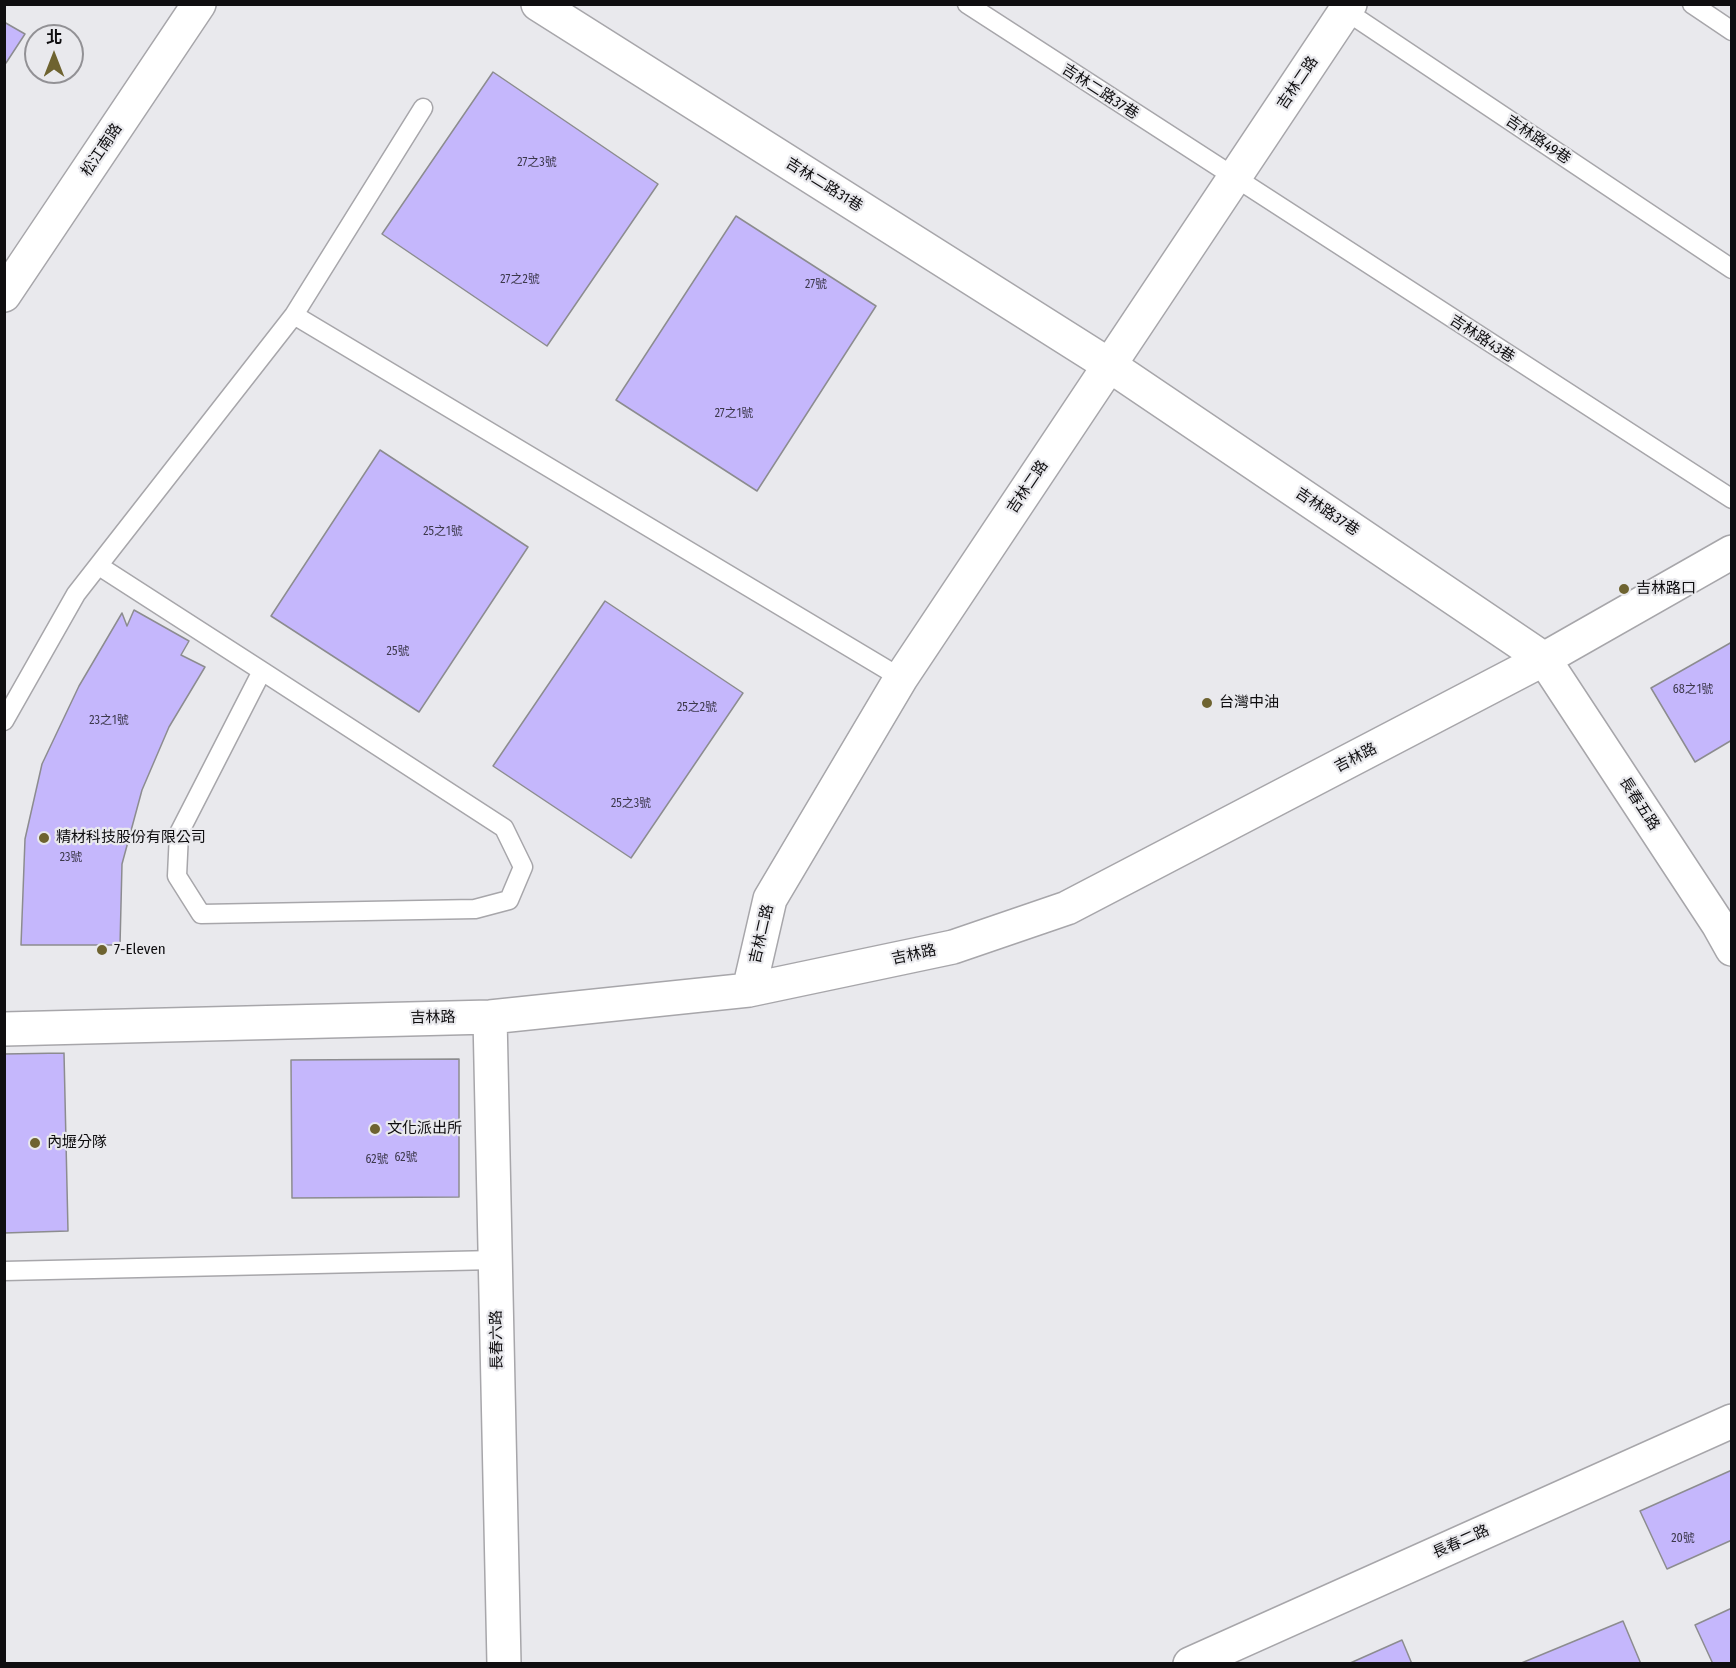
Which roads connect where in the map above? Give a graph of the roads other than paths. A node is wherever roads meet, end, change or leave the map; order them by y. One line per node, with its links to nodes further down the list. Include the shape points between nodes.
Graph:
1 (199, 4): 10 (street, 松江南路)
2 (538, 4): 12 (street, 吉林二路31巷)
3 (967, 4): 8 (lane, 吉林二路37巷)
4 (1692, 4): 6 (lane)
5 (1344, 7): 8 (street, 吉林二路); 9 (lane, 吉林路49巷)
6 (1731, 31)
7 (423, 108): 11 (lane)
8 (1233, 178): 12 (street, 吉林二路); 13 (lane, 吉林路43巷)
9 (1731, 269)
10 (4, 295)
11 (294, 315): 15 (lane); 18 (lane)
12 (1109, 365): 16 (street, 吉林路37巷); 18 (street, 吉林二路)
13 (1731, 499)
14 (1731, 552): 16 (street, 吉林路)
15 (99, 566): 17 (lane); 19 (lane, via 76,594)
16 (1544, 659): 20 (street, 長春五路); 21 (street, 吉林路, via 1067,908 952,947)
17 (262, 671): 17 (lane, via 504,828 523,867 509,900 475,909 201,914 177,876 179,833)
18 (901, 678): 21 (street, 吉林二路, via 770,899)
19 (4, 721)
20 (1731, 949)
21 (749, 990): 22 (street, 吉林路)
22 (490, 1017): 23 (street, 吉林路); 24 (street, 長春六路)
23 (4, 1029)
24 (495, 1260): 25 (lane); 27 (street, 長春六路)
25 (4, 1271)
26 (1731, 1421): 28 (street, 長春二路)
27 (504, 1664)
28 (1190, 1664)

